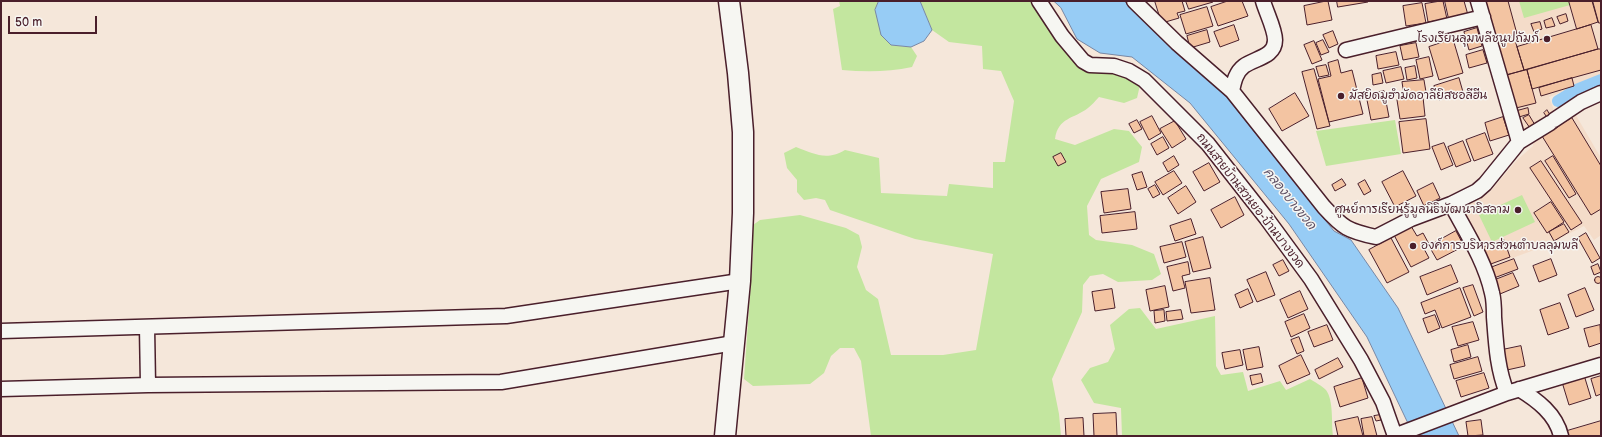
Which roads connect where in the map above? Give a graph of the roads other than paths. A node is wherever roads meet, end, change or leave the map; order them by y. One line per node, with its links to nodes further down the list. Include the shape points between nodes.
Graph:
1 (729, 1): 12 (main road, via 743,132)
2 (1039, 1): 20 (street, ถนนสายบ้านสวนยอ-บ้านบางขวด, via 1062,36 1083,61 1129,70 1144,80 1208,144 1311,279 1361,360)
3 (1134, 1): 8 (street)
4 (1263, 1): 8 (street, via 1275,38 1274,46 1266,55 1244,66 1236,74)
5 (1478, 1): 6 (street)
6 (1483, 17): 7 (street); 10 (street)
7 (1346, 50)
8 (1232, 91): 11 (street, via 1324,207 1338,223 1354,233 1376,237 1411,219)
9 (1601, 93): 10 (street, via 1581,102)
10 (1519, 142): 11 (street, via 1485,184)
11 (1451, 204): 19 (street, via 1484,267 1493,294 1500,371)
12 (740, 281): 13 (street, via 506,316); 15 (main road)
13 (147, 328): 14 (street); 17 (street)
14 (1, 331)
15 (734, 343): 17 (street, via 501,382); 21 (main road)
16 (1601, 365): 19 (street)
17 (148, 385): 18 (street)
18 (1, 389)
19 (1513, 391): 20 (street); 22 (street, via 1536,400 1551,416)
20 (1397, 435)
21 (725, 436)
22 (1561, 436)

